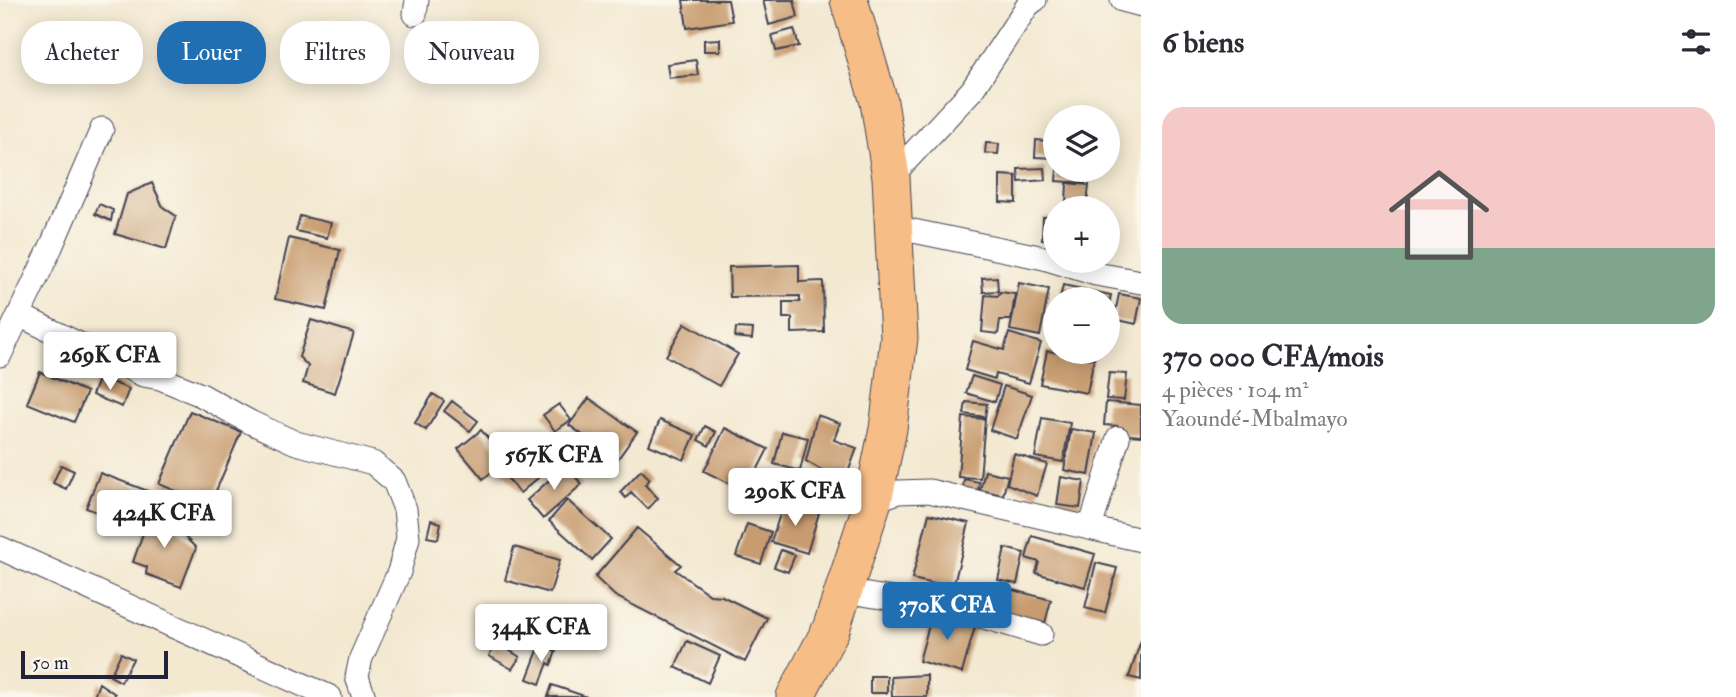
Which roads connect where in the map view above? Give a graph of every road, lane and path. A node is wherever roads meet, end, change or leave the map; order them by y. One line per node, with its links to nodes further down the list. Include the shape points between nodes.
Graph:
1 (849, 0): 6 (highway, via 879,102)
2 (1035, 0): 6 (street, via 972,90)
3 (1122, 0): 4 (street)
4 (1141, 5)
5 (102, 129): 9 (street)
6 (891, 177): 7 (highway)
7 (894, 227): 8 (street); 12 (highway, via 899,338)
8 (1141, 282)
9 (19, 315): 10 (street); 19 (street, via 143,375 201,395 296,443 373,463 394,481 405,509 408,538 399,572 361,658 357,677)
10 (0, 355)
11 (1118, 438): 13 (street)
12 (873, 501): 13 (street, via 898,492 929,491); 16 (highway)
13 (1090, 528): 14 (street)
14 (1141, 540)
15 (0, 548): 18 (street)
16 (843, 591): 17 (street, via 957,609); 20 (highway, via 831,629)
17 (1041, 634)
18 (330, 697)
19 (364, 697)
20 (795, 697)

